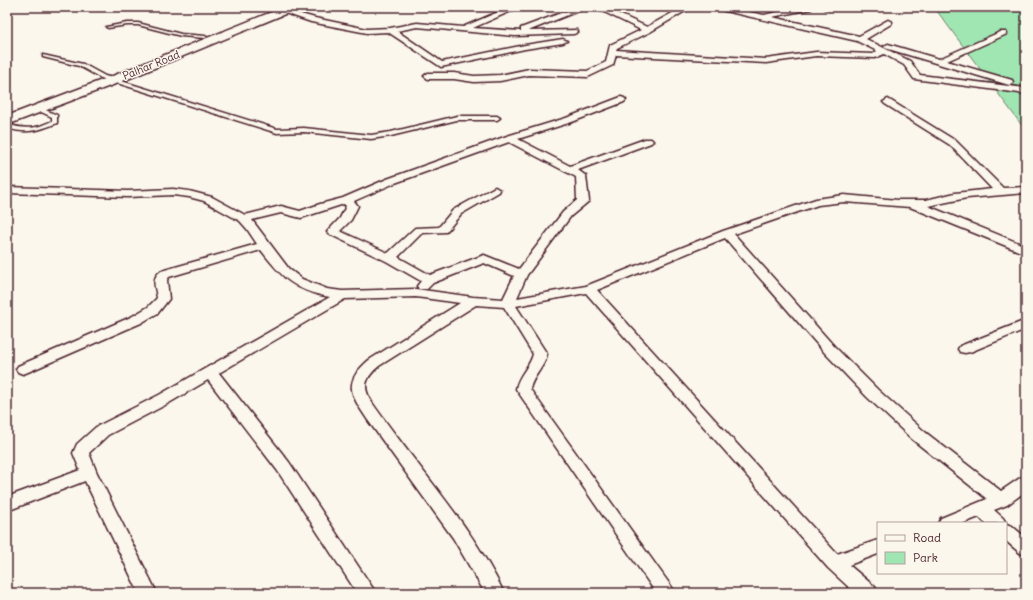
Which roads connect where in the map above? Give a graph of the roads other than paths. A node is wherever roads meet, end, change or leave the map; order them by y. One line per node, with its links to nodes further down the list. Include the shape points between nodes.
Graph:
1 (516, 7): 13 (street)
2 (584, 7): 17 (street)
3 (598, 7): 15 (street)
4 (688, 7): 15 (street)
5 (716, 7): 10 (street)
6 (808, 7): 10 (street)
7 (825, 7): 8 (street)
8 (854, 7)
9 (285, 8): 14 (street, via 314,20 367,31); 19 (main road, Palhar Road); 27 (main road, Palhar Road)
10 (762, 17): 20 (street)
11 (888, 22): 20 (street)
12 (108, 27): 19 (lane, via 127,24 149,25 170,32)
13 (465, 28): 14 (street, via 417,25); 17 (street)
14 (390, 30): 21 (street, via 441,65 525,47)
15 (647, 30): 23 (street, via 613,47)
16 (574, 32): 17 (street)
17 (515, 34)
18 (1003, 34): 25 (street)
19 (205, 37): 27 (main road, Palhar Road)
20 (860, 39): 22 (street); 25 (street)
21 (563, 42)
22 (883, 51): 23 (street, via 875,56 816,54 766,61); 29 (street, via 907,63 917,77)
23 (612, 52): 26 (street, via 610,63 588,74 529,72 500,78 474,79)
24 (45, 56): 27 (lane, via 81,65)
25 (940, 61): 28 (street)
26 (428, 76)
27 (108, 79): 32 (main road, Palhar Road); 33 (main road, Palhar Road); 34 (lane, via 277,130 304,130 371,137 457,118)
28 (1026, 87)
29 (1026, 90)
30 (621, 100): 37 (street, via 569,120)
31 (888, 102): 43 (street, via 952,143)
32 (39, 109): 35 (main road, Palhar Road); 36 (lane, via 55,116 56,122 38,130)
33 (7, 113)
34 (498, 118)
35 (7, 121)
36 (7, 126)
37 (510, 138): 39 (street); 44 (street, via 391,181)
38 (648, 141): 39 (street)
39 (569, 170): 51 (street, via 581,176 583,201 567,214)
40 (7, 190): 46 (street, via 128,194 172,192 208,199)
41 (495, 190): 50 (street, via 457,212 442,230 419,230)
42 (1026, 190): 43 (street)
43 (1000, 191): 45 (street)
44 (347, 200): 46 (street, via 301,215 281,209); 50 (street, via 352,206 345,220 333,232)
45 (910, 203): 47 (street, via 830,198); 49 (street)
46 (244, 219): 48 (street, via 252,226)
47 (727, 233): 53 (street); 64 (street, via 844,366 943,456)
48 (264, 246): 55 (street, via 285,272 298,282 324,292); 60 (street, via 165,274 160,282 164,290 164,299 153,310 136,320)
49 (1026, 250)
50 (390, 258): 52 (street)
51 (521, 274): 52 (street, via 484,259); 57 (street)
52 (429, 280): 54 (street)
53 (589, 289): 57 (street); 72 (street)
54 (416, 293): 55 (street); 56 (street)
55 (342, 295): 61 (street)
56 (473, 301): 57 (street); 75 (street, via 374,362 363,373 359,391 451,521)
57 (508, 303): 76 (street, via 540,354 539,361 524,382 523,388)
58 (1026, 324): 59 (street)
59 (965, 349)
60 (23, 369)
61 (210, 372): 62 (street, via 88,441 81,453); 74 (street, via 283,466)
62 (89, 473): 65 (street); 73 (street)
63 (1026, 482): 64 (street)
64 (1001, 500): 66 (street)
65 (7, 504)
66 (981, 509): 67 (street); 68 (street)
67 (949, 522)
68 (996, 522)
69 (1007, 532): 71 (street)
70 (877, 548): 72 (street)
71 (1026, 548)
72 (834, 563): 77 (street)
73 (148, 593)
74 (367, 593)
75 (495, 593)
76 (667, 593)
77 (868, 593)

